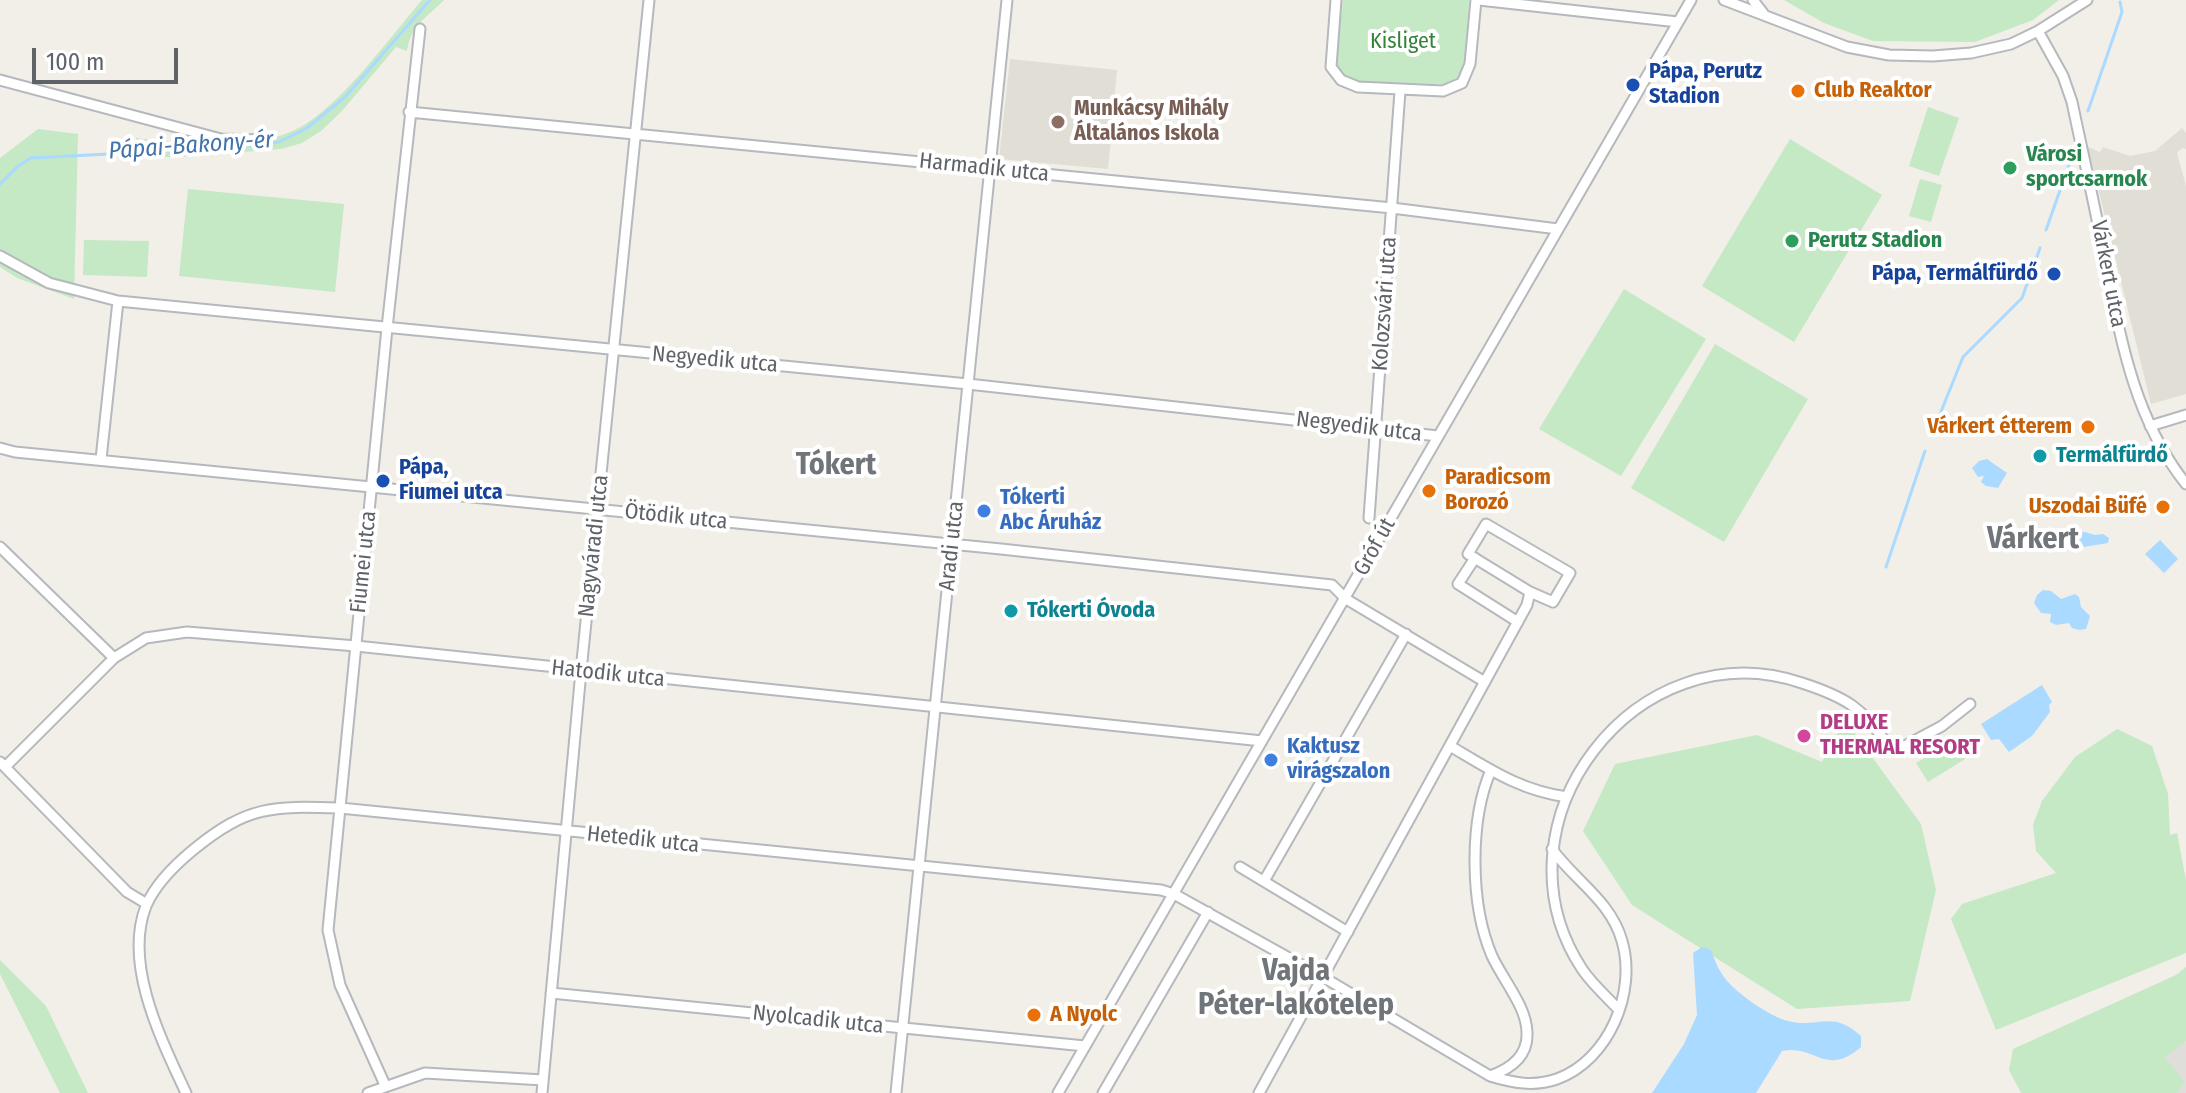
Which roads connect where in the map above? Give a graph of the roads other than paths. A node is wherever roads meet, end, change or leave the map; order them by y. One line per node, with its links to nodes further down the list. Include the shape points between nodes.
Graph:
1 (649, 0): 16 (street, Nagyváradi utca)
2 (1007, 0): 18 (street, Aradi utca)
3 (1336, 0): 14 (street, via 1331,67 1341,80 1358,87)
4 (1477, 0): 10 (street); 14 (street, via 1470,64 1462,83 1443,91)
5 (1691, 0): 10 (street, Gróf út)
6 (1724, 0): 9 (street)
7 (1753, 0): 9 (street)
8 (2087, 0): 12 (street)
9 (1763, 13): 12 (street, via 1847,47 1889,55 1971,53)
10 (1678, 22): 20 (street, Gróf út)
11 (420, 29): 15 (street, Fiumei utca)
12 (2038, 31): 27 (street, Várkert utca, via 2072,102 2122,343)
13 (0, 80): 17 (street, via 221,139)
14 (1400, 91): 19 (street, Kolozsvári utca)
15 (409, 112): 16 (street, Harmadik utca); 23 (street, Fiumei utca)
16 (634, 134): 18 (street, Harmadik utca); 24 (street, Nagyváradi utca)
17 (263, 140)
18 (990, 169): 19 (street, Harmadik utca); 25 (street, Aradi utca)
19 (1392, 208): 20 (street, Harmadik utca); 28 (street, Kolozsvári utca)
20 (1558, 229): 29 (street, Gróf út)
21 (0, 256): 22 (street, Negyedik utca, via 49,283)
22 (118, 301): 23 (street, Negyedik utca); 31 (street)
23 (387, 328): 24 (street, Negyedik utca); 33 (street, Fiumei utca)
24 (613, 351): 25 (street, Negyedik utca); 34 (street, Nagyváradi utca)
25 (968, 384): 28 (street, Negyedik utca); 36 (street, Aradi utca)
26 (2186, 415): 27 (street)
27 (2150, 426): 32 (street, Várkert utca)
28 (1375, 428): 29 (street, Negyedik utca); 35 (street, Kolozsvári utca)
29 (1438, 436): 40 (street, Gróf út)
30 (0, 448): 31 (street, Ötödik utca)
31 (101, 459): 33 (street, Ötödik utca)
32 (2186, 484)
33 (371, 488): 34 (street, Ötödik utca); 43 (street, Fiumei utca)
34 (599, 510): 36 (street, Ötödik utca); 45 (street, Nagyváradi utca)
35 (1369, 518)
36 (952, 545): 40 (street, Ötödik utca, via 1332,585); 48 (street, Aradi utca)
37 (0, 547): 44 (street)
38 (1475, 558): 39 (street); 39 (street, via 1468,554 1486,524 1570,573 1553,602); 41 (street, via 1458,584)
39 (1530, 592): 41 (street)
40 (1346, 599): 42 (street, Ötödik utca); 49 (street, Gróf út)
41 (1518, 622): 46 (street)
42 (1406, 634): 46 (street, Ötödik utca); 59 (street)
43 (356, 646): 44 (street, Hatodik utca, via 187,632 146,638); 45 (street, Hatodik utca); 54 (street, Fiumei utca)
44 (114, 658): 51 (street, Hatodik utca)
45 (581, 671): 48 (street, Hatodik utca); 55 (street, Nagyváradi utca)
46 (1485, 682): 50 (street)
47 (1970, 704): 53 (street, via 1899,749 1888,746 1851,703 1831,694 1787,678 1727,674 1667,691 1640,705 1595,747)
48 (936, 706): 49 (street, Hatodik utca); 58 (street, Aradi utca)
49 (1262, 741): 60 (street, Gróf út)
50 (1450, 746): 52 (street); 63 (street)
51 (3, 764): 61 (street, via 127,892)
52 (1491, 770): 53 (street, via 1531,790); 69 (street, via 1478,807 1482,924 1528,1035 1516,1063)
53 (1567, 797): 56 (street)
54 (340, 808): 55 (street, Hetedik utca); 61 (street, Hetedik utca, via 286,807 244,816 185,857); 71 (street, Fiumei utca, via 328,930 340,985)
55 (567, 832): 58 (street, Hetedik utca); 65 (street, Nagyváradi utca)
56 (1552, 849): 66 (street, via 1550,872 1567,942 1583,971); 66 (street, Hetedik utca, via 1598,896 1622,938 1627,962)
57 (1240, 867): 59 (street)
58 (919, 868): 60 (street, Hetedik utca); 67 (street, Aradi utca)
59 (1264, 881): 63 (street)
60 (1174, 894): 62 (street, Hetedik utca); 68 (street, Gróf út)
61 (147, 904): 73 (street, via 141,942 146,997)
62 (1208, 912): 64 (street, Hetedik utca); 78 (street)
63 (1348, 932): 64 (street)
64 (1323, 977): 69 (street, Hetedik utca); 72 (street)
65 (551, 993): 67 (street, Nyolcadik utca); 70 (street, Nagyváradi utca)
66 (1619, 1010): 69 (street, Hetedik utca, via 1596,1051 1558,1079 1513,1083)
67 (903, 1028): 68 (street, Nyolcadik utca); 76 (street, Aradi utca)
68 (1085, 1046): 77 (street, Gróf út)
69 (1490, 1076)
70 (543, 1080): 71 (street, via 425,1073); 75 (street, Nagyváradi utca)
71 (385, 1085): 74 (street)
72 (1264, 1092)
73 (186, 1093)
74 (368, 1093)
75 (542, 1093)
76 (896, 1093)
77 (1058, 1093)
78 (1103, 1093)

